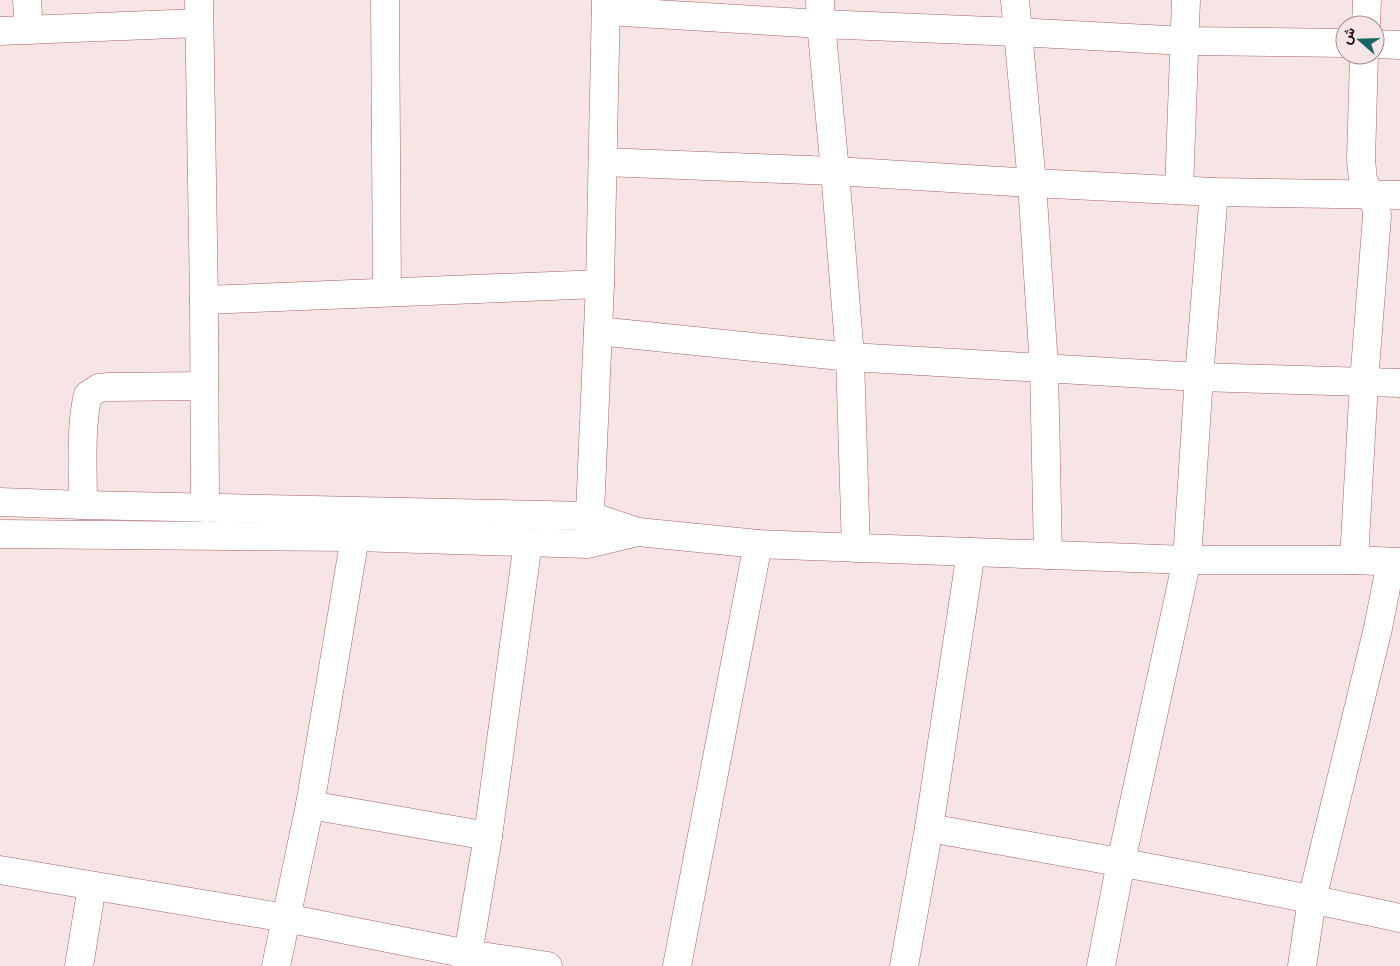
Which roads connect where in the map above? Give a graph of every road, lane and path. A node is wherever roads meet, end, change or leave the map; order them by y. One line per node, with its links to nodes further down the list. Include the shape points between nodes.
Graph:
1 (27, 0): 10 (street)
2 (385, 0): 26 (street)
3 (1015, 0): 12 (street)
4 (1186, 0): 13 (street)
5 (1367, 0): 9 (street)
6 (606, 6): 8 (street); 18 (street)
7 (199, 11): 10 (street); 27 (street)
8 (820, 12): 12 (street); 19 (street)
9 (1366, 15)
10 (29, 30): 11 (street)
11 (0, 31)
12 (1016, 32): 13 (street); 20 (street)
13 (1186, 41): 14 (street); 21 (street)
14 (1335, 43)
15 (1385, 44): 16 (street)
16 (1400, 45)
17 (1364, 65): 23 (street, via 1361,160 1363,180)
18 (603, 162): 19 (street); 25 (street)
19 (835, 171): 20 (street); 29 (street)
20 (1032, 183): 21 (street); 30 (street)
21 (1179, 190): 22 (street)
22 (1214, 192): 23 (street); 31 (street)
23 (1370, 194): 24 (street); 32 (street, via 1377,216)
24 (1400, 195)
25 (600, 284): 26 (street); 28 (street)
26 (386, 292): 27 (street)
27 (204, 300): 34 (street)
28 (598, 331): 29 (street); 38 (street)
29 (850, 357): 30 (street); 45 (street)
30 (1044, 367): 31 (street); 47 (street)
31 (1198, 377): 32 (street); 48 (street)
32 (1364, 382): 33 (street); 49 (street)
33 (1400, 383)
34 (204, 386): 36 (street, via 109,387 99,388 88,395); 37 (street)
35 (0, 502): 36 (street)
36 (83, 505): 37 (street)
37 (205, 508): 38 (street)
38 (590, 516): 39 (street); 43 (street)
39 (638, 532): 43 (street); 44 (street)
40 (0, 534): 41 (street)
41 (355, 537): 42 (street); 51 (street)
42 (528, 542): 43 (street); 53 (street)
43 (588, 544)
44 (758, 544): 45 (street); 64 (street)
45 (856, 548): 46 (street)
46 (971, 552): 47 (street); 52 (street)
47 (1048, 555): 48 (street)
48 (1187, 560): 49 (street); 54 (street)
49 (1354, 560): 50 (street)
50 (1395, 562): 57 (street)
51 (310, 805): 53 (street); 58 (street)
52 (929, 828): 54 (street); 65 (street)
53 (488, 836): 60 (street)
54 (1121, 862): 57 (street); 66 (street)
55 (0, 870): 56 (street)
56 (92, 886): 58 (street); 61 (street)
57 (1312, 899): 59 (street); 67 (street)
58 (286, 918): 60 (street); 62 (street)
59 (1400, 918)
60 (467, 960): 63 (street)
61 (79, 966)
62 (276, 966)
63 (548, 966)
64 (677, 966)
65 (904, 966)
66 (1101, 966)
67 (1302, 966)

